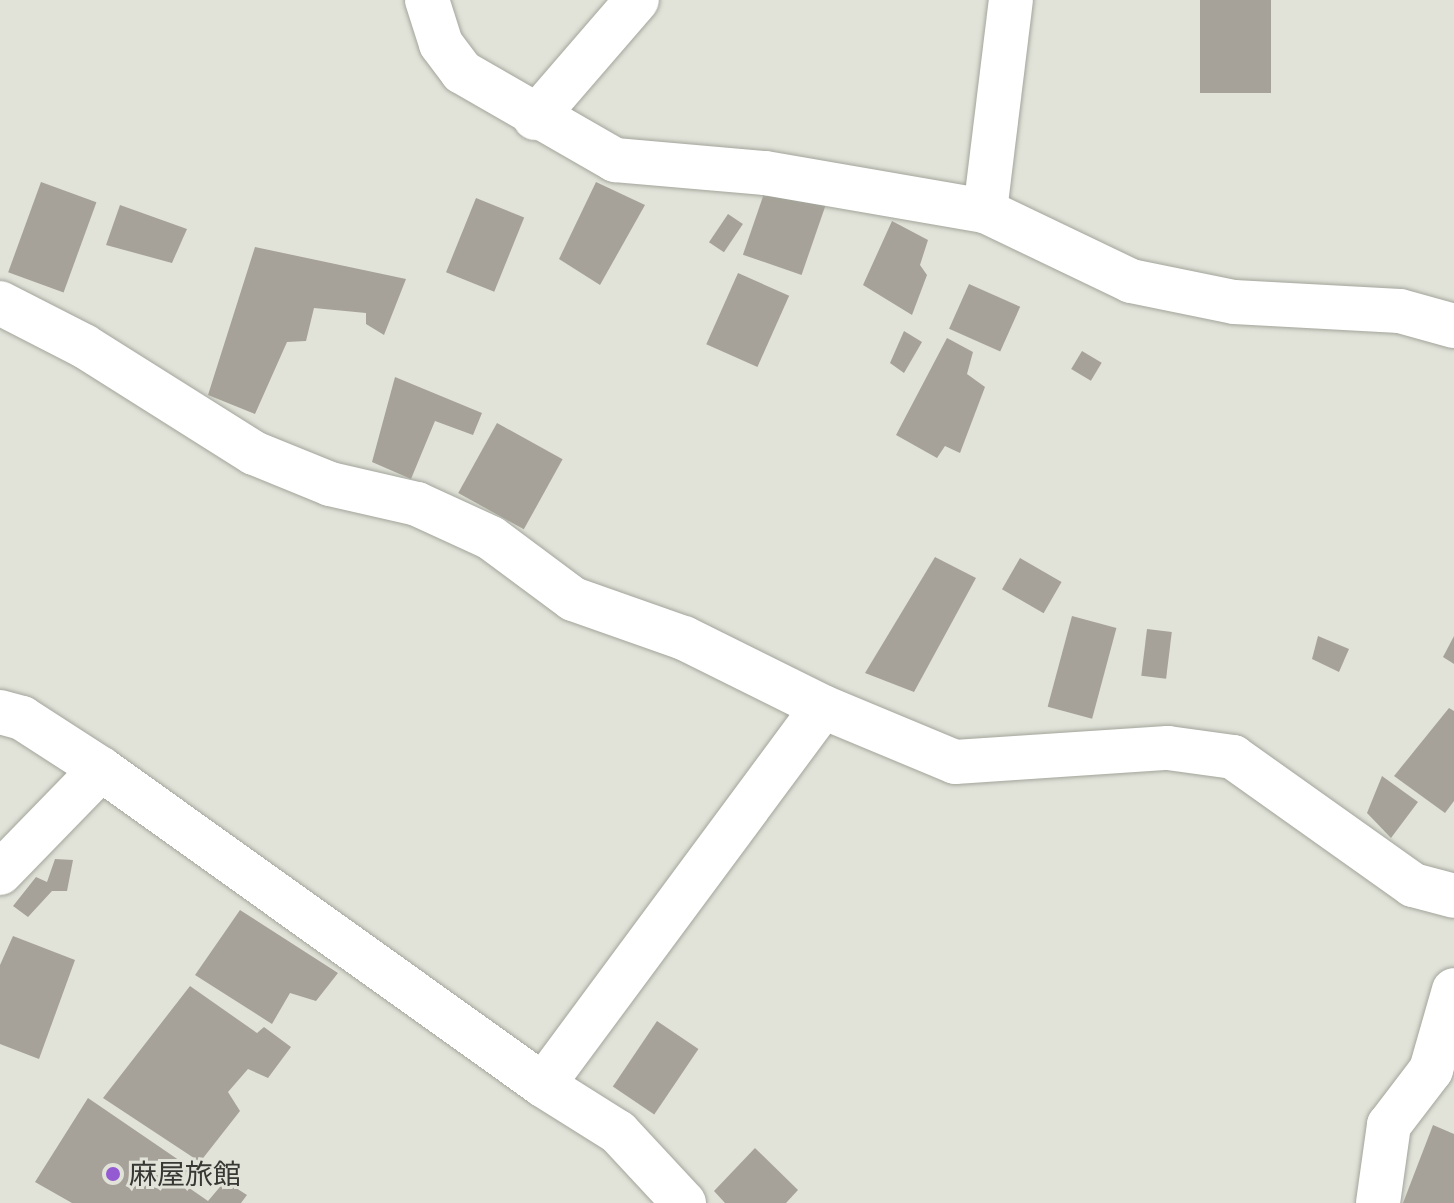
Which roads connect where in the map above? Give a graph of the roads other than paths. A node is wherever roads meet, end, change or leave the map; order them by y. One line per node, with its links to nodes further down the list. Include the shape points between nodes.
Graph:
1 (427, 0): 4 (street, via 441,44 462,72)
2 (637, 0): 4 (street)
3 (1011, 0): 5 (street)
4 (535, 118): 5 (street, via 615,160 765,173)
5 (985, 211): 7 (street, via 1131,281 1234,302 1400,311)
6 (0, 303): 8 (street, via 84,346 254,453 330,484 417,504 491,538 573,599 684,638)
7 (1454, 326)
8 (823, 707): 12 (street, via 955,762 1168,748 1233,757 1413,885); 14 (street)
9 (0, 712): 10 (street, via 22,718)
10 (101, 769): 11 (street); 14 (street)
11 (0, 873)
12 (1454, 896)
13 (1454, 990): 16 (street, via 1431,1070 1389,1125)
14 (543, 1085): 15 (street, via 618,1132)
15 (684, 1203)
16 (1378, 1203)

